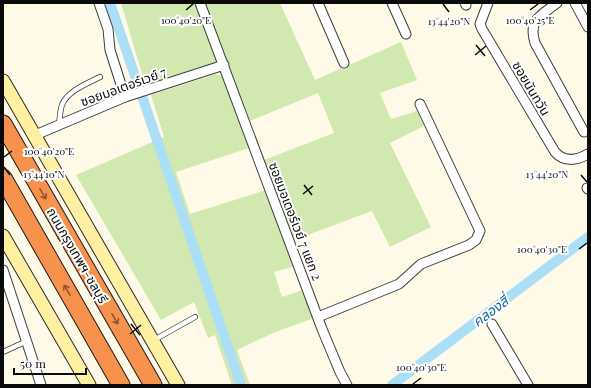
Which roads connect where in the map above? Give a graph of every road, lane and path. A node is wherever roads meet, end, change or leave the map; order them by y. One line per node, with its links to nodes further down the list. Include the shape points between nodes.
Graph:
1 (99, 3): 14 (street, via 108,29 110,50)
2 (200, 3): 11 (street, ซอยมอเตอร์เวย์ 7 แยก 2)
3 (318, 3): 10 (street)
4 (392, 3): 9 (street)
5 (488, 3): 20 (street, ซอยนันทวัน, via 480,24 482,29 555,152 560,158 569,160)
6 (557, 3): 18 (street, via 539,16 533,24 532,32 535,43)
7 (575, 3): 8 (street)
8 (588, 27)
9 (406, 34)
10 (344, 63)
11 (224, 65): 14 (street, ซอยมอเตอร์เวย์ 7); 26 (street, ซอยมอเตอร์เวย์ 7 แยก 2)
12 (100, 77): 17 (lane, via 80,87 66,98 62,105)
13 (3, 81): 19 (main road)
14 (128, 96): 17 (street, ซอยมอเตอร์เวย์ 7)
15 (420, 104): 26 (street, via 480,231 479,236 469,245 421,264 399,284)
16 (3, 124): 34 (highway, ถนนกรุงเทพฯ-ชลบุรี, one-way to 34)
17 (59, 124): 19 (street, ซอยมอเตอร์เวย์ 7)
18 (584, 132)
19 (33, 136): 29 (main road)
20 (588, 154)
21 (3, 178): 33 (highway, ถนนกรุงเทพฯ-ชลบุรี, one-way to 21)
22 (3, 236): 32 (main road)
23 (3, 270): 24 (street)
24 (6, 289): 28 (street)
25 (195, 317): 29 (lane)
26 (318, 317): 36 (street, ซอยมอเตอร์เวย์ 7 แยก 2, via 340,372)
27 (492, 324): 37 (street)
28 (27, 341): 30 (lane); 31 (street)
29 (153, 341): 35 (main road)
30 (3, 352)
31 (41, 385)
32 (89, 385)
33 (120, 385)
34 (152, 385)
35 (178, 385)
36 (348, 385)
37 (528, 385)

